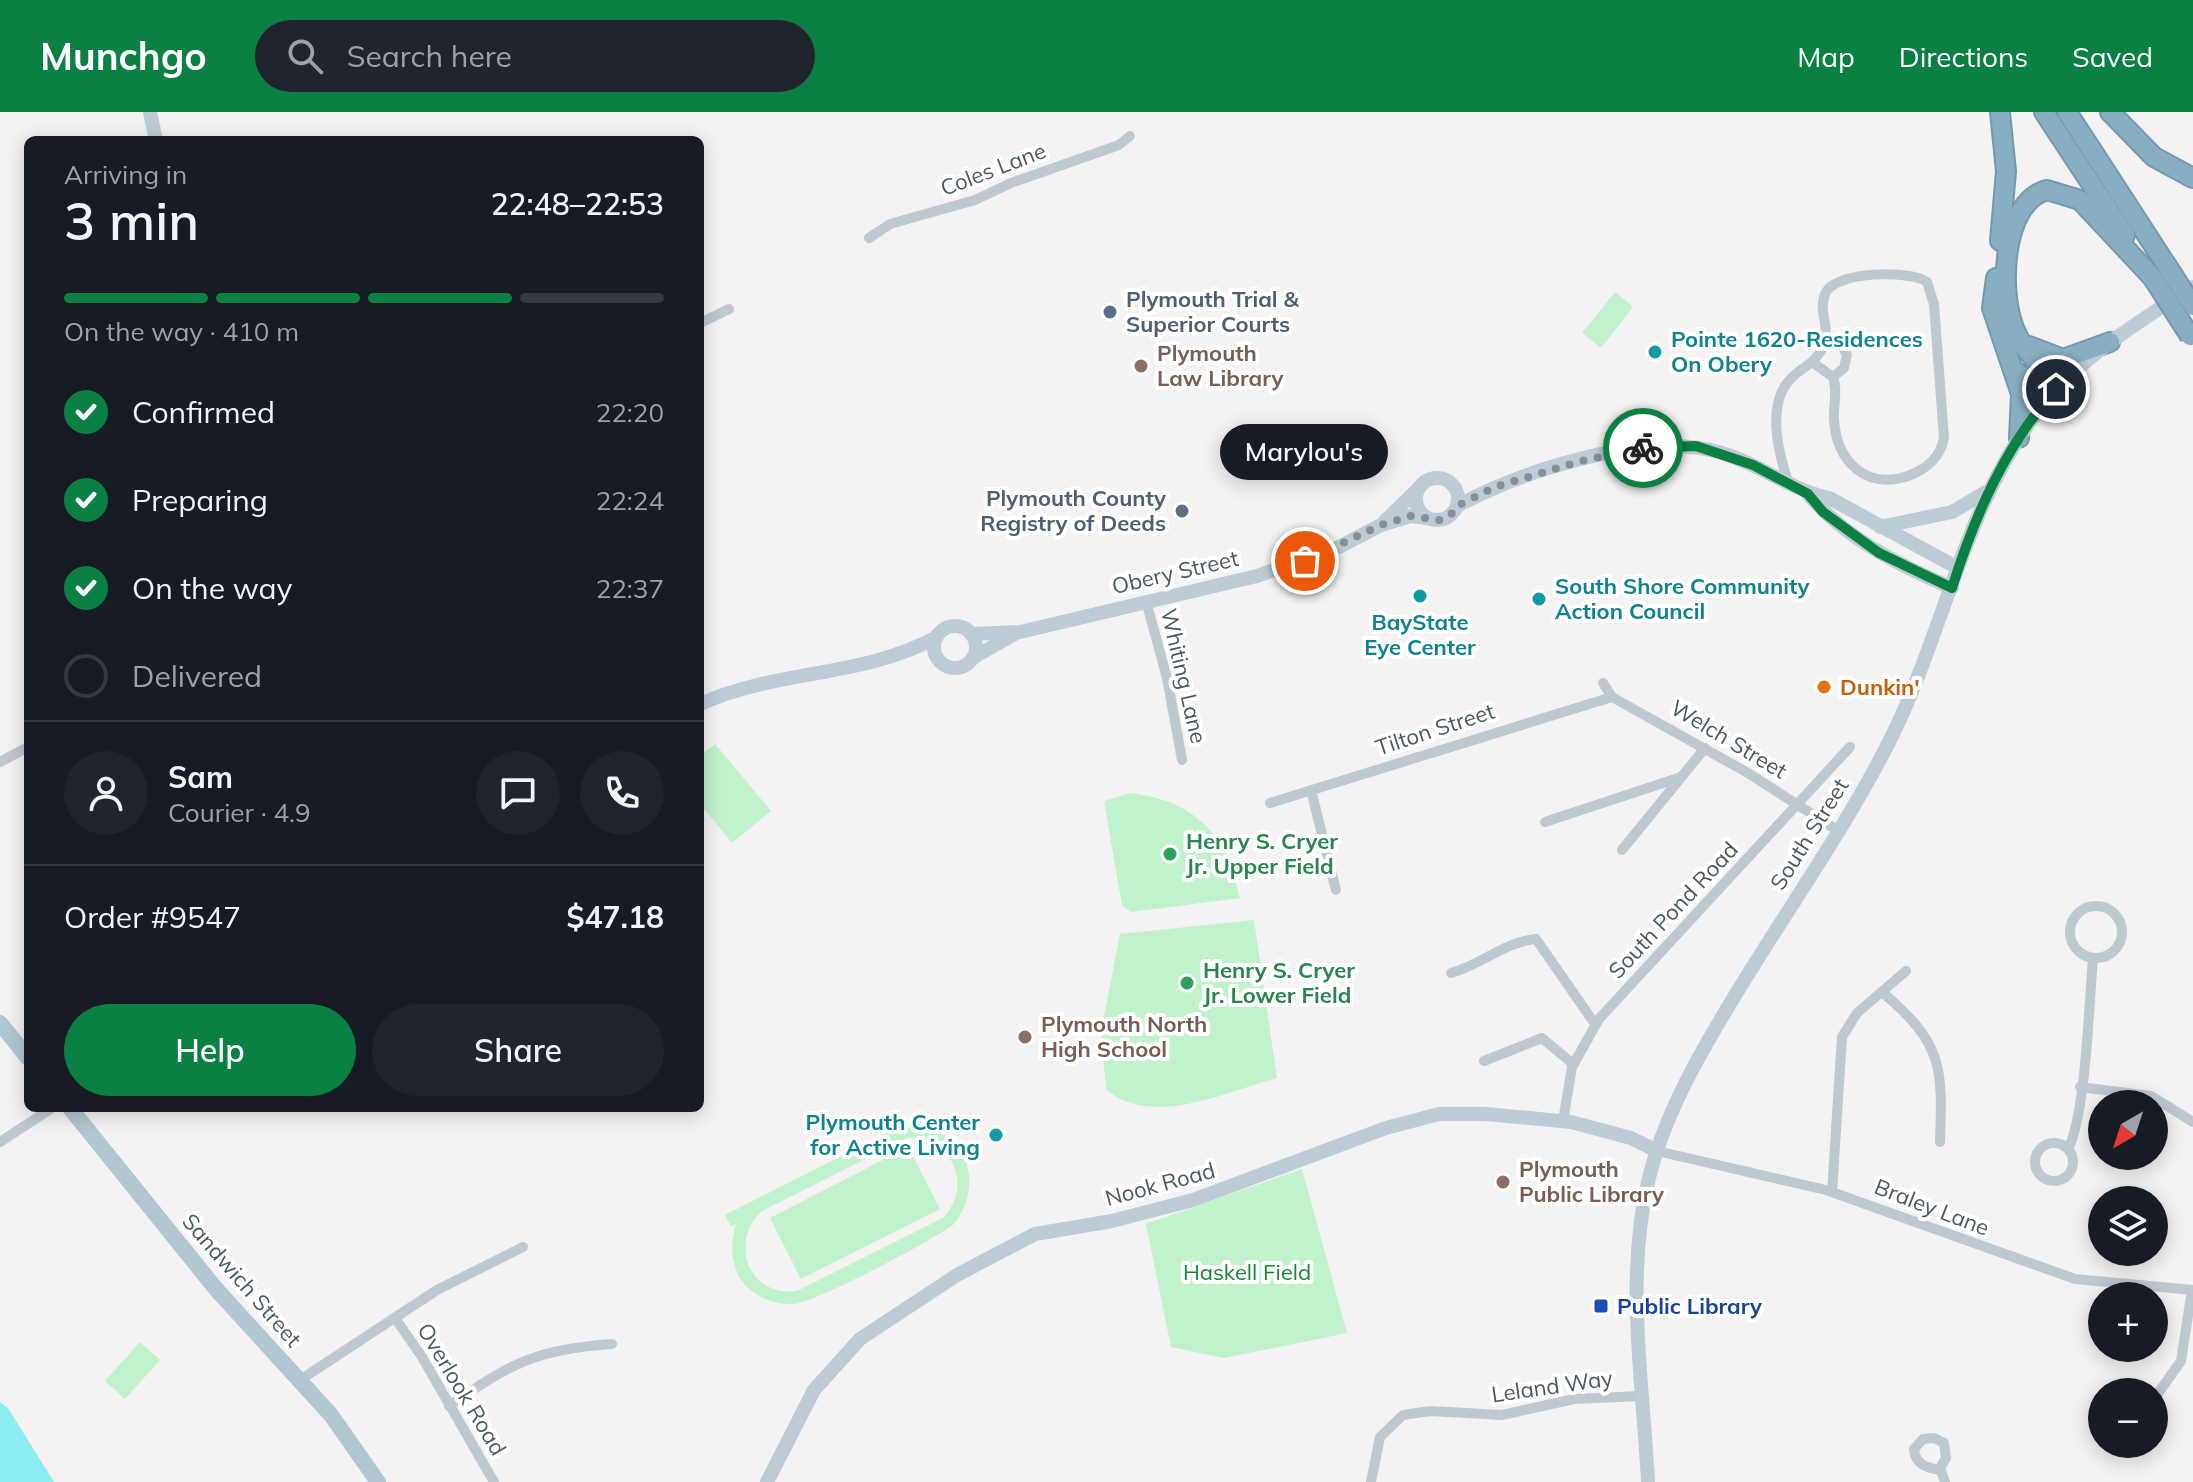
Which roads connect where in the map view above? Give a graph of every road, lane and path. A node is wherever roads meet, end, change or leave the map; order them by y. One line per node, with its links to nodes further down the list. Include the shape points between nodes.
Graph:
1 (150, 112): 6 (main road)
2 (2000, 112): 20 (highway, via 2006,171 1992,308)
3 (2044, 112): 10 (highway)
4 (2067, 112): 10 (highway)
5 (2110, 112): 8 (highway, via 2154,157)
6 (155, 136)
7 (1130, 136): 9 (street, Coles Lane, via 1119,145 975,200 890,224)
8 (2193, 178)
9 (869, 238)
10 (2160, 272): 12 (highway, bridge); 15 (highway, via 2080,200 2058,190 2041,191 2020,207 2014,224 2005,297); 17 (highway, bridge)
11 (2193, 287): 18 (main road, South Street)
12 (2193, 306)
13 (729, 309): 14 (street)
14 (704, 321)
15 (2018, 336): 18 (highway, via 2057,358); 22 (highway)
16 (1828, 338): 19 (street); 21 (street, via 1847,355 1844,368); 21 (street, via 1825,297 1832,286 1892,274 1927,282 1934,304 1944,438 1937,457 1897,479 1857,472 1838,439)
17 (2192, 338)
18 (2110, 342): 22 (main road, South Street)
19 (1812, 362): 21 (street); 24 (street, via 1787,382 1779,402 1779,447)
20 (2016, 372): 22 (highway, via 2038,384); 23 (highway, via 2023,406)
21 (1833, 377)
22 (2059, 386): 23 (main road, South Street)
23 (2019, 438): 28 (main road, South Street)
24 (1789, 484): 27 (main road, Obery Street, via 1721,452 1671,445 1590,459); 29 (main road, Obery Street)
25 (1453, 486): 26 (main road, Obery Street, via 1436,478); 27 (main road, Obery Street); 30 (main road)
26 (1419, 487): 31 (main road, via 1418,508); 32 (main road, Obery Street)
27 (1495, 487): 30 (main road, Obery Street)
28 (1989, 489): 33 (main road, via 1952,512); 34 (main road, South Street)
29 (1808, 494): 33 (main road, Obery Street, via 1829,498); 35 (main road, Obery Street, via 1870,548)
30 (1457, 506): 31 (main road, Obery Street, via 1445,518)
31 (1427, 518): 32 (main road, Obery Street, via 1411,516)
32 (1381, 525): 36 (main road, Obery Street, via 1284,568)
33 (1880, 527): 34 (main road, Obery Street)
34 (1958, 568): 35 (main road, South Street)
35 (1952, 588): 56 (main road, South Street, via 1897,726)
36 (1146, 601): 37 (main road, Obery Street); 49 (street, Whiting Lane)
37 (1020, 632): 38 (main road, Obery Street); 41 (main road, Obery Street)
38 (971, 634): 39 (main road, Obery Street, via 954,626); 41 (main road)
39 (935, 638): 40 (main road, Obery Street); 42 (main road)
40 (889, 657): 42 (main road, Obery Street); 45 (main road, Obery Street, via 756,684)
41 (974, 657): 42 (main road, Obery Street, via 957,669)
42 (937, 659)
43 (1603, 683): 44 (street, Welch Street)
44 (1612, 697): 47 (street, Welch Street); 52 (street, Tilton Street)
45 (704, 703)
46 (1850, 747): 54 (street, South Pond Road)
47 (1705, 748): 51 (street); 54 (street, Welch Street)
48 (24, 749): 50 (street)
49 (1182, 760)
50 (0, 762)
51 (1681, 777): 55 (street); 57 (street)
52 (1311, 790): 53 (street, Tilton Street); 58 (street)
53 (1270, 803)
54 (1797, 803): 56 (street, Welch Street); 64 (street, South Pond Road)
55 (1545, 822)
56 (1837, 830): 76 (main road, South Street, via 1687,1075)
57 (1622, 850)
58 (1336, 890)
59 (2093, 958): 59 (street, via 2109,954 2122,933 2117,917 2094,906 2079,913 2070,927 2072,944); 68 (street)
60 (1906, 971): 62 (street)
61 (1451, 973): 64 (street, via 1472,968 1510,945 1536,939)
62 (1882, 992): 74 (street, via 1920,1026 1934,1050 1943,1096); 77 (street, via 1857,1013 1842,1037)
63 (0, 1023): 65 (main road)
64 (1595, 1024): 67 (street, South Pond Road)
65 (24, 1053)
66 (1484, 1061): 67 (street, via 1542,1038)
67 (1573, 1064): 71 (street, South Pond Road)
68 (2080, 1087): 72 (street, via 2151,1096); 75 (street)
69 (46, 1112): 73 (street)
70 (73, 1112): 83 (main road, Sandwich Street, via 216,1289)
71 (1563, 1121): 76 (main road, Nook Road, via 1631,1138); 89 (main road, Nook Road, via 1478,1113 1430,1116 1193,1200 1026,1238 957,1275 860,1339 814,1390)
72 (2193, 1122)
73 (0, 1142)
74 (1940, 1142)
75 (2068, 1149)
76 (1657, 1151): 77 (street, Braley Lane); 84 (main road, South Street, via 1638,1252)
77 (1832, 1192): 79 (street, Braley Lane, via 2075,1279)
78 (523, 1247): 80 (street, via 464,1275)
79 (2192, 1290): 82 (street, via 2181,1361)
80 (395, 1318): 83 (street); 85 (street, Overlook Road)
81 (612, 1344): 85 (street, via 534,1355)
82 (2168, 1379)
83 (300, 1380): 87 (main road, Sandwich Street)
84 (1641, 1396): 90 (street, Leland Way, via 1574,1399 1502,1415 1403,1415 1380,1437); 91 (main road, South Street)
85 (449, 1406): 88 (street, Overlook Road)
86 (1941, 1470): 92 (street)
87 (378, 1482)
88 (494, 1482)
89 (767, 1482)
90 (1371, 1482)
91 (1648, 1482)
92 (1945, 1482)

